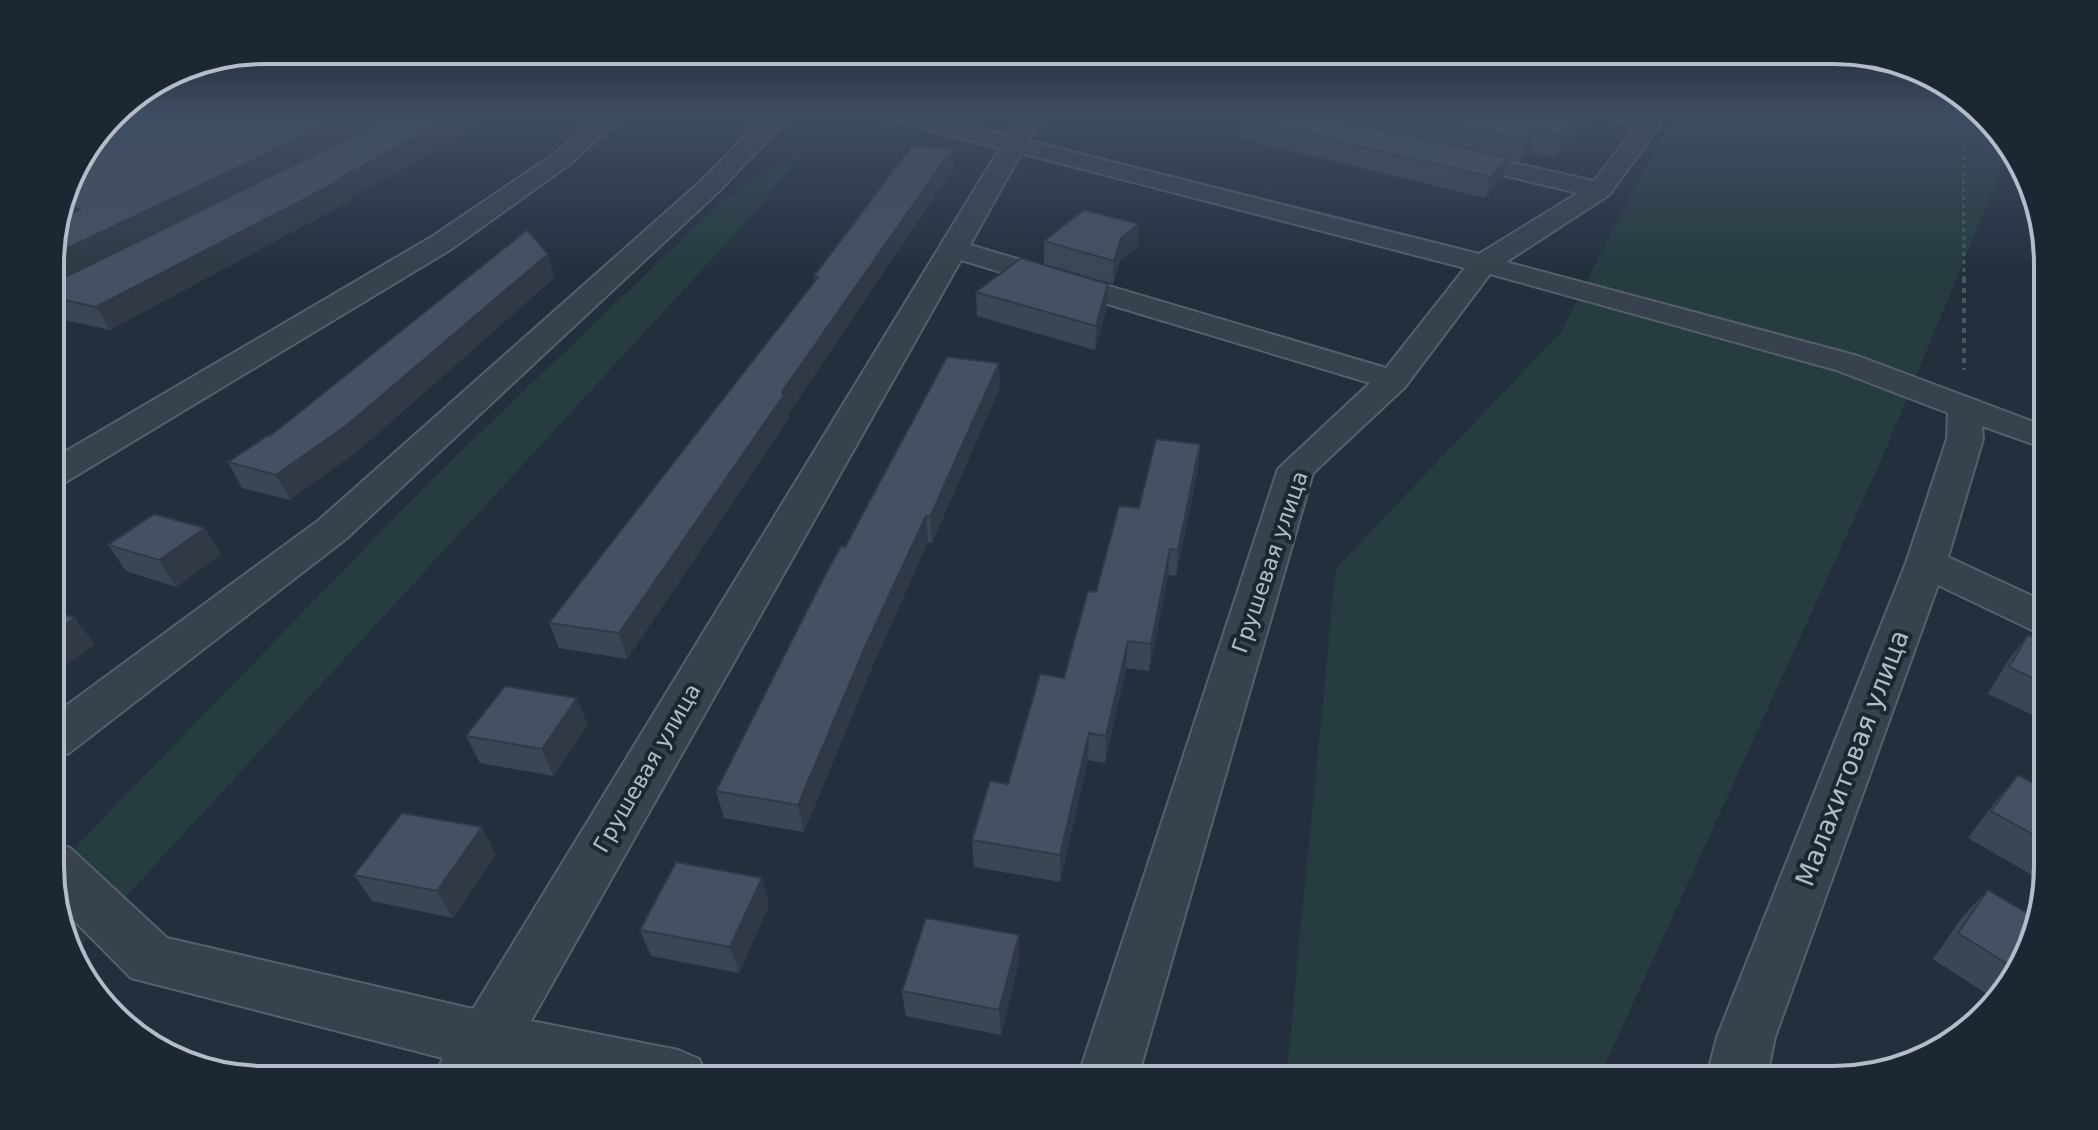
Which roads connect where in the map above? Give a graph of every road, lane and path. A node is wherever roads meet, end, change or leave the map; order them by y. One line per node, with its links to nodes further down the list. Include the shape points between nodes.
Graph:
1 (552, 166): 14 (street, via 443,242)
2 (730, 166): 17 (street, via 333,529)
3 (1001, 166): 9 (street, Грушевая улица)
4 (1148, 166): 10 (street)
5 (1492, 166): 8 (street)
6 (1618, 166): 8 (street)
7 (1963, 166): 12 (path)
8 (1600, 190): 10 (street, Грушевая улица)
9 (952, 248): 11 (street); 19 (street, Грушевая улица)
10 (1483, 264): 11 (street, Грушевая улица); 12 (street, via 1847,363)
11 (1393, 380): 21 (street, Грушевая улица, via 1296,469)
12 (1965, 408): 13 (street); 15 (street, Малахитовая улица, via 1965,439)
13 (2034, 434)
14 (64, 467)
15 (1926, 563): 16 (street); 22 (street, Малахитовая улица)
16 (2034, 614)
17 (64, 731)
18 (65, 876): 19 (street, via 151,960)
19 (475, 1060): 20 (street)
20 (536, 1066)
21 (1111, 1066)
22 (1739, 1066)

